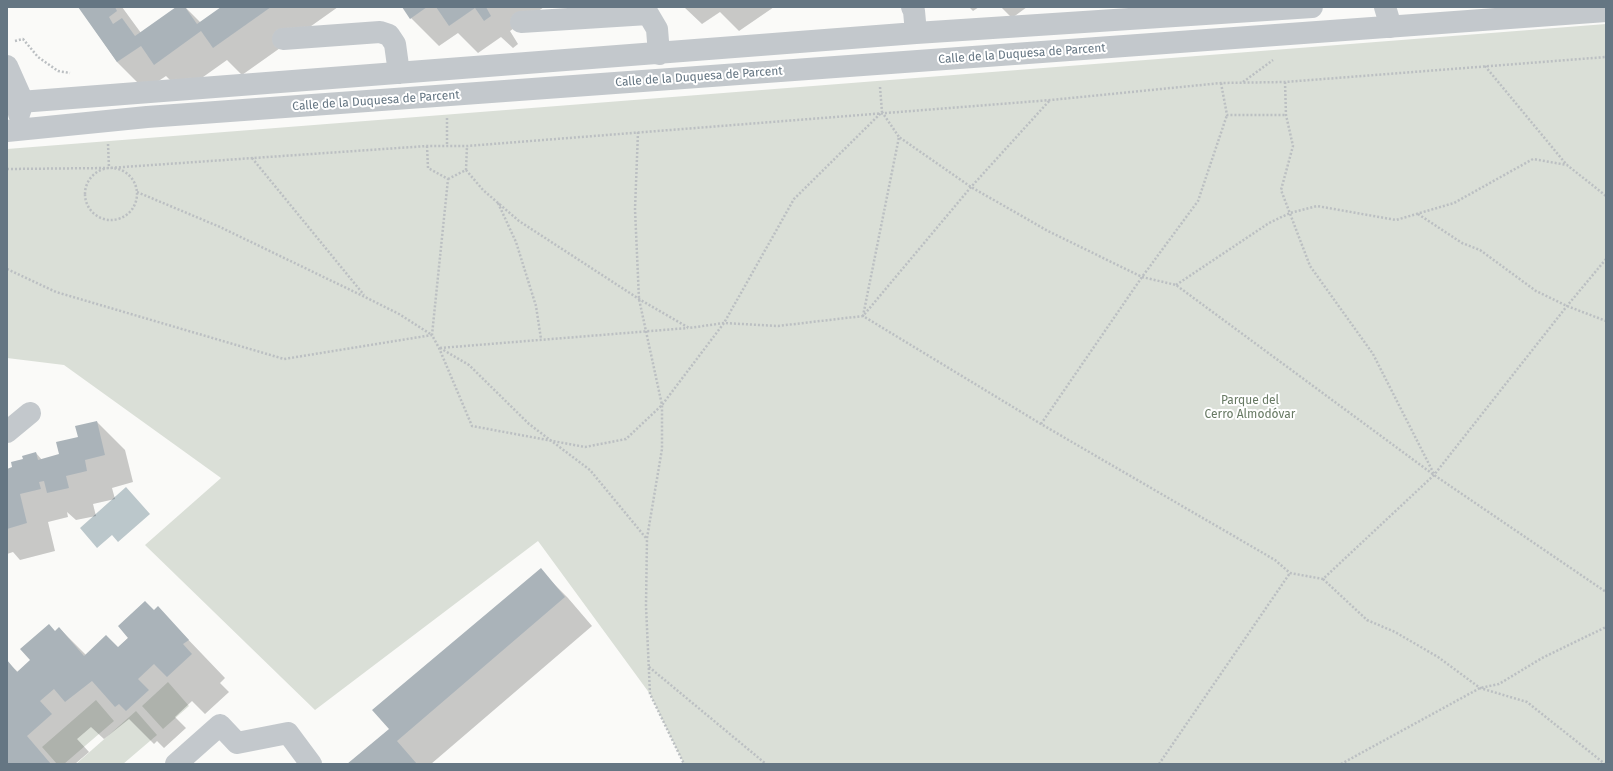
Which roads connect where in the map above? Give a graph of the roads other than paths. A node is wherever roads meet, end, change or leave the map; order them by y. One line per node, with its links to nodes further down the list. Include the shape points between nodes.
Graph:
1 (912, 7): 7 (street)
2 (1312, 7): 7 (street)
3 (646, 10): 6 (street); 9 (street, via 657,29)
4 (1606, 11): 5 (street, Calle de la Duquesa de Parcent)
5 (1388, 17): 14 (street, Calle de la Duquesa de Parcent)
6 (521, 22)
7 (916, 33): 9 (street)
8 (283, 39): 11 (street, via 380,32 389,35 395,44)
9 (659, 54): 11 (street)
10 (7, 66): 12 (street)
11 (399, 73): 12 (street)
12 (15, 103): 13 (street, via 18,118)
13 (7, 121)
14 (7, 131)
15 (30, 413): 16 (street)
16 (7, 432)
17 (176, 764): 18 (street, via 220,725 237,743 288,733)
18 (311, 764)

